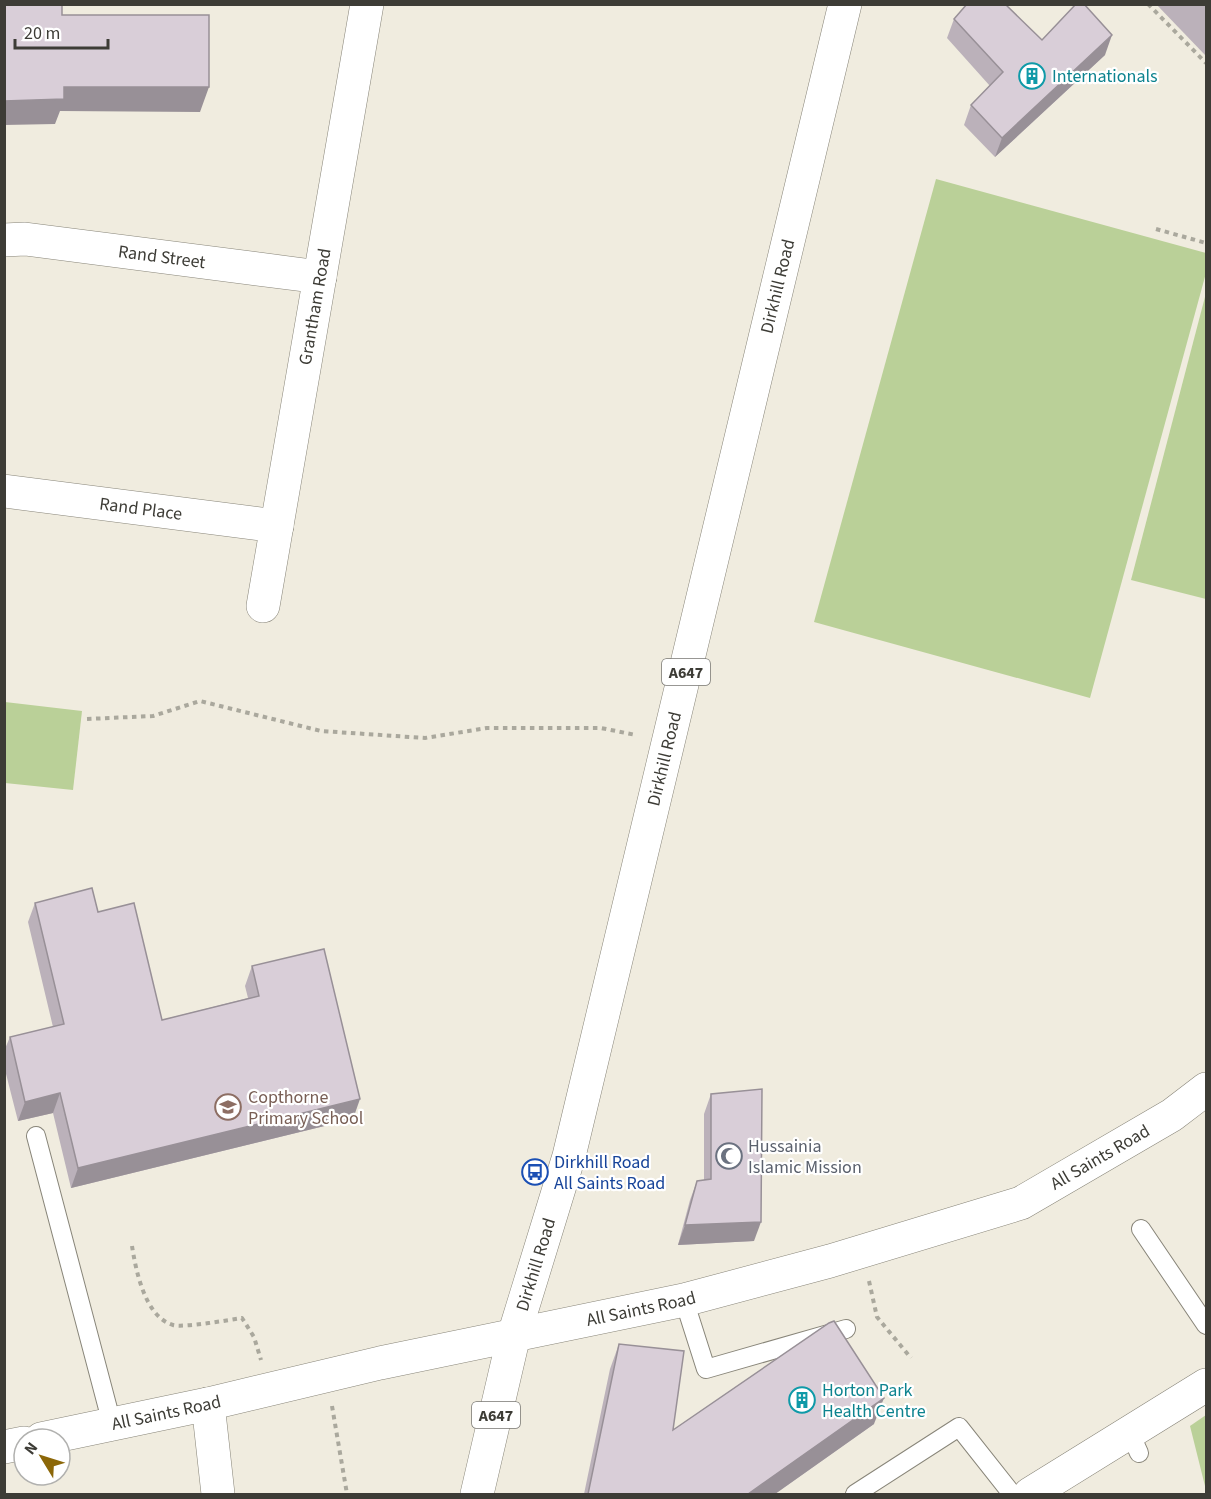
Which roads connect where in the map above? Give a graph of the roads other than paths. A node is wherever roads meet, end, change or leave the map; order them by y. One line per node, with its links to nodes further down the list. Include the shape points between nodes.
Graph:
1 (367, 4): 4 (street, Grantham Road)
2 (845, 4): 14 (street, Dirkhill Road / A647, via 569,1156)
3 (4, 240): 4 (street, Rand Street, via 25,239)
4 (320, 277): 6 (street, Grantham Road)
5 (4, 491): 6 (street, Rand Place)
6 (277, 526): 7 (street, Grantham Road)
7 (263, 606)
8 (1206, 1089): 11 (street, All Saints Road, via 1172,1115 1021,1203)
9 (36, 1136): 17 (lane)
10 (1141, 1229): 12 (lane)
11 (684, 1300): 13 (lane, via 706,1368); 14 (street, All Saints Road)
12 (1206, 1325)
13 (846, 1329)
14 (514, 1335): 16 (street, All Saints Road); 20 (street, A647)
15 (1206, 1385): 23 (street, via 1134,1443)
16 (208, 1404): 17 (street, All Saints Road); 19 (street)
17 (112, 1424): 18 (street, All Saints Road)
18 (72, 1432)
19 (218, 1494)
20 (477, 1494)
21 (855, 1494): 22 (lane, via 959,1427)
22 (1012, 1494)
23 (1030, 1494)

